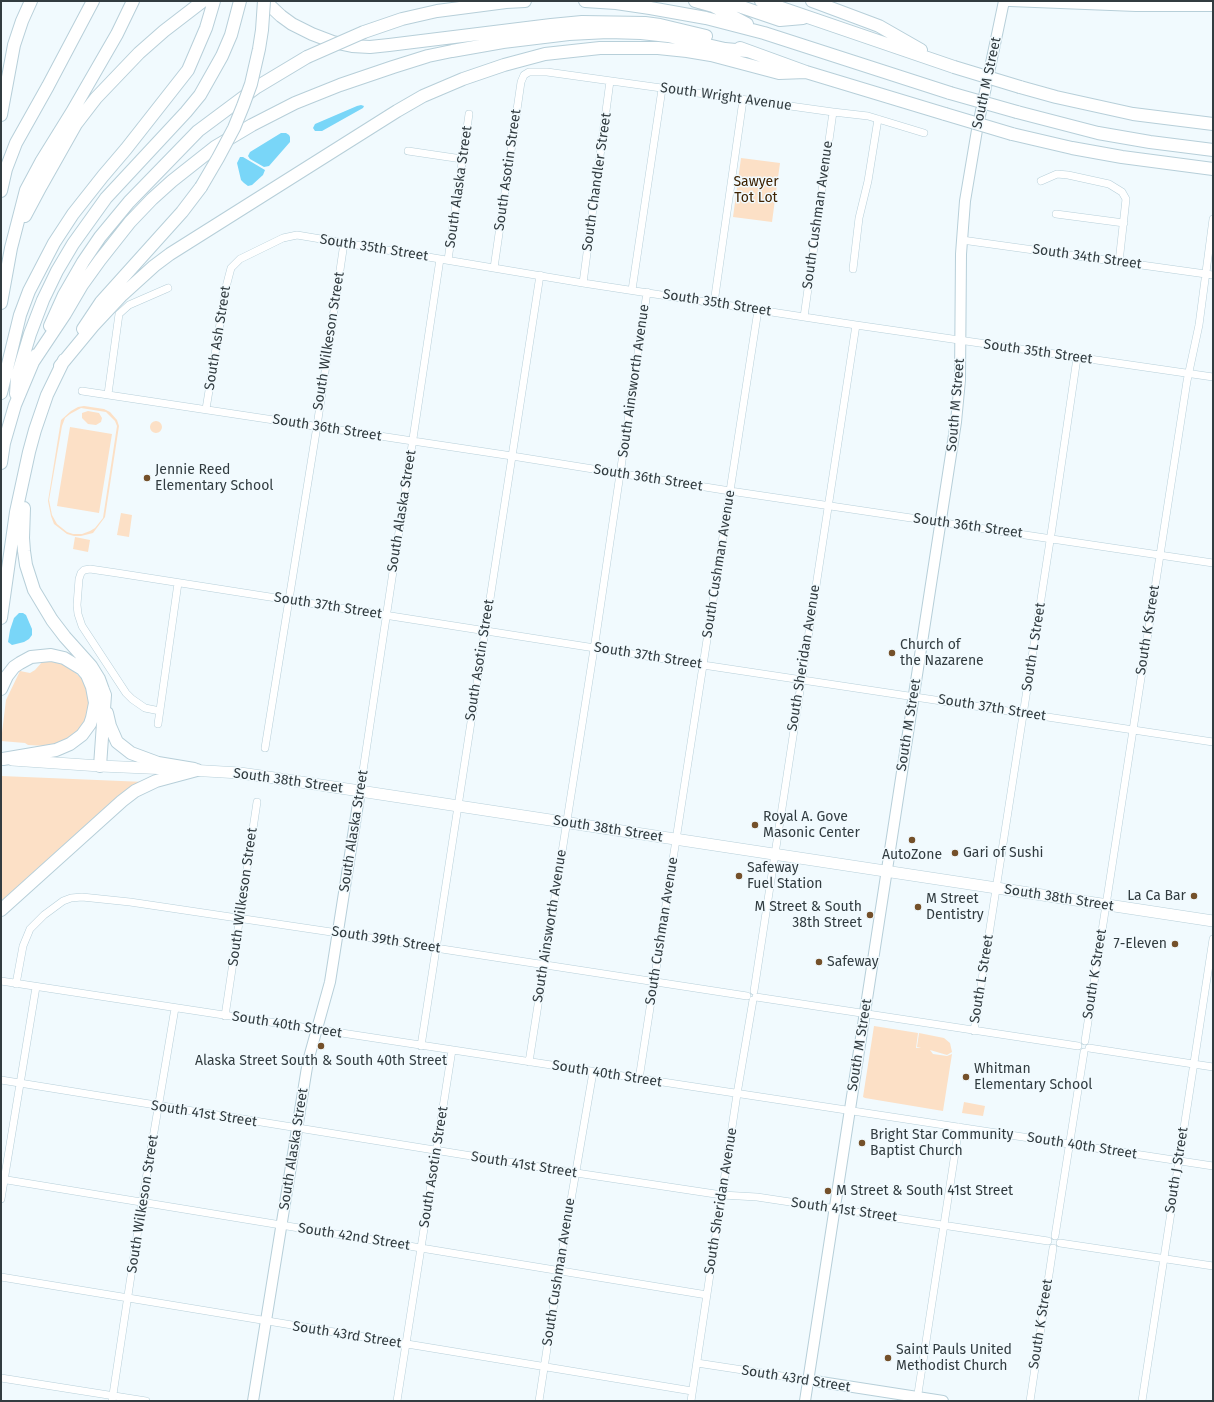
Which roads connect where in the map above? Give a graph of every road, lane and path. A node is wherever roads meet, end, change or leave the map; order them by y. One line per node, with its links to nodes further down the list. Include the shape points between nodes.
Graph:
1 (30, 1): 28 (highway, via 14,45)
2 (93, 1): 37 (highway, via 16,143)
3 (133, 1): 43 (highway, via 117,34 26,190)
4 (214, 1): 68 (highway, via 206,28 188,70 73,214 50,249 28,291)
5 (240, 1): 70 (highway, via 231,35 222,56 200,94 106,198 57,271 30,334 17,377)
6 (265, 1): 19 (highway, via 292,24 333,42 352,46 370,47 551,25 603,22 660,26 728,41); 64 (highway, bridge, via 251,84 234,128 218,158 182,212 101,302)
7 (525, 1): 63 (highway, bridge, via 437,11 364,32 308,57 257,87 198,131 129,202 100,237 64,295)
8 (585, 1): 18 (highway, via 650,8 706,18)
9 (695, 1): 18 (highway, via 712,6)
10 (724, 1): 17 (highway, via 780,20)
11 (761, 1): 17 (highway)
12 (812, 1): 20 (highway, via 879,26)
13 (1004, 1): 41 (street, South M Street, via 973,151)
14 (1010, 1): 16 (street, via 1128,6)
15 (199, 4): 43 (highway, via 139,53 96,98 76,124 30,205)
16 (1213, 6)
17 (811, 18): 20 (highway)
18 (764, 33): 32 (highway, bridge, via 1017,112 1098,133)
19 (746, 51): 21 (highway); 63 (highway, via 641,33 569,34 503,42 428,56 295,103 215,148 152,199 100,260)
20 (949, 65): 30 (highway, bridge, via 1056,97 1133,114)
21 (806, 72): 35 (highway, bridge, via 1012,134 1122,157); 64 (highway, via 779,73 687,51 600,48 545,54 463,79 423,96 397,111 170,254 122,295)
22 (526, 73): 23 (street, South Wright Avenue, via 537,71); 48 (street, South Asotin Street, via 520,86)
23 (610, 81): 24 (street, South Wright Avenue); 52 (street, South Chandler Street)
24 (662, 88): 25 (street, South Wright Avenue); 54 (street, South Ainsworth Avenue)
25 (743, 100): 26 (street, South Wright Avenue); 57 (street)
26 (833, 112): 29 (street, South Wright Avenue); 59 (street, South Cushman Avenue)
27 (469, 114): 34 (street, South Alaska Street)
28 (1, 115)
29 (878, 119): 31 (street, South Wright Avenue); 49 (street, via 859,218)
30 (1213, 124)
31 (924, 133)
32 (1213, 150)
33 (408, 151): 34 (street)
34 (462, 159): 45 (street, South Alaska Street)
35 (1213, 169)
36 (1041, 181): 40 (street, via 1057,174 1068,175 1117,188 1125,194 1126,199)
37 (1, 191)
38 (1056, 214): 40 (street)
39 (1213, 219): 50 (street, South K Street)
40 (1124, 223): 46 (street)
41 (962, 240): 46 (street, South 34th Street); 61 (street, South M Street)
42 (344, 243): 44 (street, South 35th Street); 47 (street, South 35th Street, via 292,236 240,259); 72 (street, South Wilkeson Street)
43 (11, 248): 56 (highway)
44 (440, 259): 45 (street, South 35th Street); 73 (street, South Alaska Street)
45 (448, 260): 48 (street, South 35th Street)
46 (1119, 262): 50 (street, South 34th Street)
47 (231, 268): 71 (street, South Ash Street)
48 (494, 268): 51 (street, South 35th Street)
49 (853, 270)
50 (1209, 274): 65 (street, South K Street)
51 (540, 275): 52 (street, South 35th Street); 74 (street, South Asotin Street)
52 (583, 282): 54 (street, South 35th Street)
53 (168, 288): 69 (street, via 129,305 119,314)
54 (632, 290): 55 (street, South 35th Street)
55 (647, 292): 57 (street, South 35th Street); 76 (street, South Ainsworth Avenue)
56 (1, 303)
57 (714, 303): 58 (street, South 35th Street)
58 (758, 310): 59 (street, South 35th Street); 78 (street, South Cushman Avenue)
59 (804, 317): 60 (street, South 35th Street)
60 (856, 325): 61 (street, South 35th Street); 79 (street, South Sheridan Avenue)
61 (961, 340): 62 (street, South 35th Street); 80 (street, South M Street, via 958,407)
62 (1077, 358): 65 (street, South 35th Street); 81 (street, South L Street)
63 (33, 362): 70 (highway)
64 (60, 366): 77 (highway, via 35,430)
65 (1189, 373): 66 (street, South 35th Street); 82 (street, South K Street)
66 (1213, 377)
67 (82, 391): 69 (street, South 36th Street)
68 (1, 393)
69 (108, 394): 71 (street, South 36th Street)
70 (15, 405): 75 (highway)
71 (206, 409): 72 (street, South 36th Street)
72 (316, 426): 73 (street, South 36th Street); 85 (street, South Wilkeson Street)
73 (413, 441): 74 (street, South 36th Street); 86 (street, South Alaska Street)
74 (512, 456): 76 (street, South 36th Street); 88 (street, South Asotin Street)
75 (1, 463)
76 (620, 473): 78 (street, South 36th Street); 89 (street, South Ainsworth Avenue)
77 (23, 476): 87 (highway); 93 (highway, via 23,538 26,565 34,590 52,620 96,674)
78 (730, 491): 79 (street, South 36th Street); 90 (street, South Cushman Avenue)
79 (828, 505): 80 (street, South 36th Street); 91 (street, South Sheridan Avenue)
80 (941, 522): 81 (street, South 36th Street); 94 (street, South M Street)
81 (1050, 538): 82 (street, South 36th Street); 96 (street, South L Street)
82 (1160, 555): 83 (street, South 36th Street); 98 (street, South K Street)
83 (1213, 564)
84 (178, 583): 85 (street, South 37th Street); 95 (street); 95 (street, South 37th Street, via 90,569 84,570 79,579 77,605 82,626 132,699 145,708)
85 (288, 600): 86 (street, South 37th Street); 100 (street, South Wilkeson Street)
86 (386, 615): 88 (street, South 37th Street); 104 (street, South Alaska Street)
87 (1, 618)
88 (485, 630): 89 (street, South 37th Street); 106 (street, South Asotin Street)
89 (594, 647): 90 (street, South 37th Street); 107 (street, South Ainsworth Avenue)
90 (703, 665): 91 (street, South 37th Street); 108 (street, South Cushman Avenue)
91 (801, 679): 94 (street, South 37th Street); 109 (street, South Sheridan Avenue)
92 (1, 689): 101 (highway, via 7,676 20,662 32,657 51,655 64,658 82,670 92,687 95,703 90,724 82,735 70,744 56,750)
93 (105, 695): 102 (highway); 103 (highway, via 110,726 117,742 123,747 158,763)
94 (914, 696): 96 (street, South 37th Street); 110 (street, South M Street)
95 (160, 710): 97 (street)
96 (1023, 713): 98 (street, South 37th Street); 111 (street, South L Street)
97 (158, 724)
98 (1132, 730): 99 (street, South 37th Street); 112 (street, South K Street)
99 (1213, 742)
100 (265, 748)
101 (2, 759): 102 (main road, South 38th Street)
102 (100, 766): 103 (main road, South 38th Street)
103 (197, 770): 104 (main road, South 38th Street, via 240,773); 113 (highway, via 156,781 135,791)
104 (360, 791): 106 (main road, South 38th Street); 116 (street, South Alaska Street)
105 (257, 802): 114 (street, South Wilkeson Street)
106 (458, 806): 107 (main road, South 38th Street); 118 (street, South Asotin Street)
107 (566, 823): 108 (main road, South 38th Street); 119 (street, South Ainsworth Avenue)
108 (676, 839): 109 (main road, South 38th Street); 121 (street, South Cushman Avenue)
109 (774, 854): 110 (main road, South 38th Street); 124 (street, South Sheridan Avenue)
110 (887, 871): 111 (main road, South 38th Street); 126 (street, South M Street)
111 (996, 888): 112 (main road, South 38th Street); 129 (street, South L Street)
112 (1106, 905): 115 (main road, South 38th Street); 131 (street, South K Street)
113 (1, 910)
114 (240, 918): 116 (street, South 39th Street); 122 (street, South 39th Street, via 96,898 69,898 44,915 27,933); 127 (street, South Wilkeson Street)
115 (1213, 921)
116 (338, 933): 118 (street, South 39th Street); 128 (street, South Alaska Street, via 329,989)
117 (1213, 939): 134 (street, South J Street)
118 (436, 948): 119 (street, South 39th Street); 130 (street, South Asotin Street)
119 (544, 965): 121 (street, South 39th Street); 133 (street, South Ainsworth Avenue)
120 (1, 981): 122 (street, South 40th Street)
121 (654, 982): 124 (street, South 39th Street); 137 (street, South Cushman Avenue)
122 (16, 984): 123 (street, South 40th Street)
123 (36, 987): 125 (street, South 40th Street); 139 (street)
124 (753, 996): 126 (street, South 39th Street); 140 (street, South Sheridan Avenue)
125 (174, 1008): 127 (street, South 40th Street); 141 (street, South Wilkeson Street)
126 (865, 1014): 129 (street, South 39th Street); 142 (street, South M Street)
127 (225, 1016): 128 (street, South 40th Street)
128 (316, 1030): 130 (street, South 40th Street); 144 (street, South Alaska Street, via 308,1060)
129 (974, 1030): 131 (street, South 39th Street, via 1078,1046 1079,1050)
130 (421, 1046): 132 (street, South 40th Street)
131 (1086, 1047): 134 (street); 145 (street, South K Street)
132 (452, 1050): 133 (street, South 40th Street); 146 (street, South Asotin Street)
133 (529, 1062): 136 (street, South 40th Street)
134 (1194, 1064): 135 (street); 147 (street, South J Street)
135 (1213, 1067)
136 (593, 1072): 137 (street, South 40th Street); 149 (street, South Cushman Avenue)
137 (639, 1079): 140 (street, South 40th Street)
138 (1, 1080): 139 (street, South 41st Street)
139 (20, 1084): 141 (street, South 41st Street); 150 (street)
140 (737, 1094): 142 (street, South 40th Street); 151 (street, South Sheridan Avenue)
141 (158, 1106): 144 (street, South 41st Street); 153 (street, South Wilkeson Street)
142 (849, 1111): 143 (street, South 40th Street); 154 (street, South M Street)
143 (959, 1127): 145 (street, South 40th Street); 156 (street)
144 (298, 1129): 146 (street, South 41st Street); 155 (street, South Alaska Street)
145 (1069, 1144): 147 (street, South 40th Street); 157 (street, South K Street)
146 (436, 1151): 149 (street, South 41st Street); 160 (street, South Asotin Street)
147 (1179, 1161): 148 (street, South 40th Street); 162 (street, South J Street)
148 (1213, 1166)
149 (576, 1173): 151 (street, South 41st Street); 164 (street, South Cushman Avenue)
150 (3, 1180): 152 (street); 153 (street, South 42nd Street)
151 (722, 1195): 154 (street, South 41st Street); 166 (street, South Sheridan Avenue)
152 (1, 1199)
153 (142, 1203): 155 (street, South 42nd Street); 167 (street, South Wilkeson Street)
154 (834, 1209): 156 (street, South 41st Street); 173 (street, South M Street)
155 (282, 1225): 160 (street, South 42nd Street); 168 (street, South Alaska Street)
156 (944, 1225): 158 (street, South 41st Street); 176 (street)
157 (1055, 1236): 158 (street, via 1051,1236); 159 (street)
158 (1048, 1241): 161 (street, via 1049,1246)
159 (1060, 1242): 161 (street); 162 (street)
160 (422, 1248): 164 (street, South 42nd Street); 169 (street, South Asotin Street)
161 (1053, 1248): 184 (street, South K Street)
162 (1163, 1259): 163 (street); 185 (street, South J Street)
163 (1213, 1266)
164 (559, 1270): 166 (street, South 42nd Street); 171 (street, South Cushman Avenue)
165 (1, 1278): 167 (street, South 43rd Street)
166 (707, 1295): 170 (street, South Sheridan Avenue)
167 (128, 1298): 168 (street, South 43rd Street); 175 (street, South Wilkeson Street)
168 (266, 1321): 169 (street, South 43rd Street); 178 (street, South Alaska Street)
169 (406, 1344): 171 (street, South 43rd Street); 179 (street, South Asotin Street)
170 (696, 1363): 173 (street, South 43rd Street); 174 (street, South Sheridan Avenue)
171 (544, 1366): 174 (street, South 43rd Street); 180 (street, South Cushman Avenue)
172 (1, 1378): 175 (street)
173 (808, 1380): 176 (street, South 43rd Street); 182 (street, South M Street)
174 (692, 1391): 181 (street, South Sheridan Avenue)
175 (112, 1398): 177 (street)
176 (917, 1399): 183 (street, South 43rd Street)
177 (146, 1401)
178 (253, 1401)
179 (397, 1401)
180 (539, 1401)
181 (691, 1401)
182 (805, 1401)
183 (943, 1401)
184 (1030, 1401)
185 (1142, 1401)

